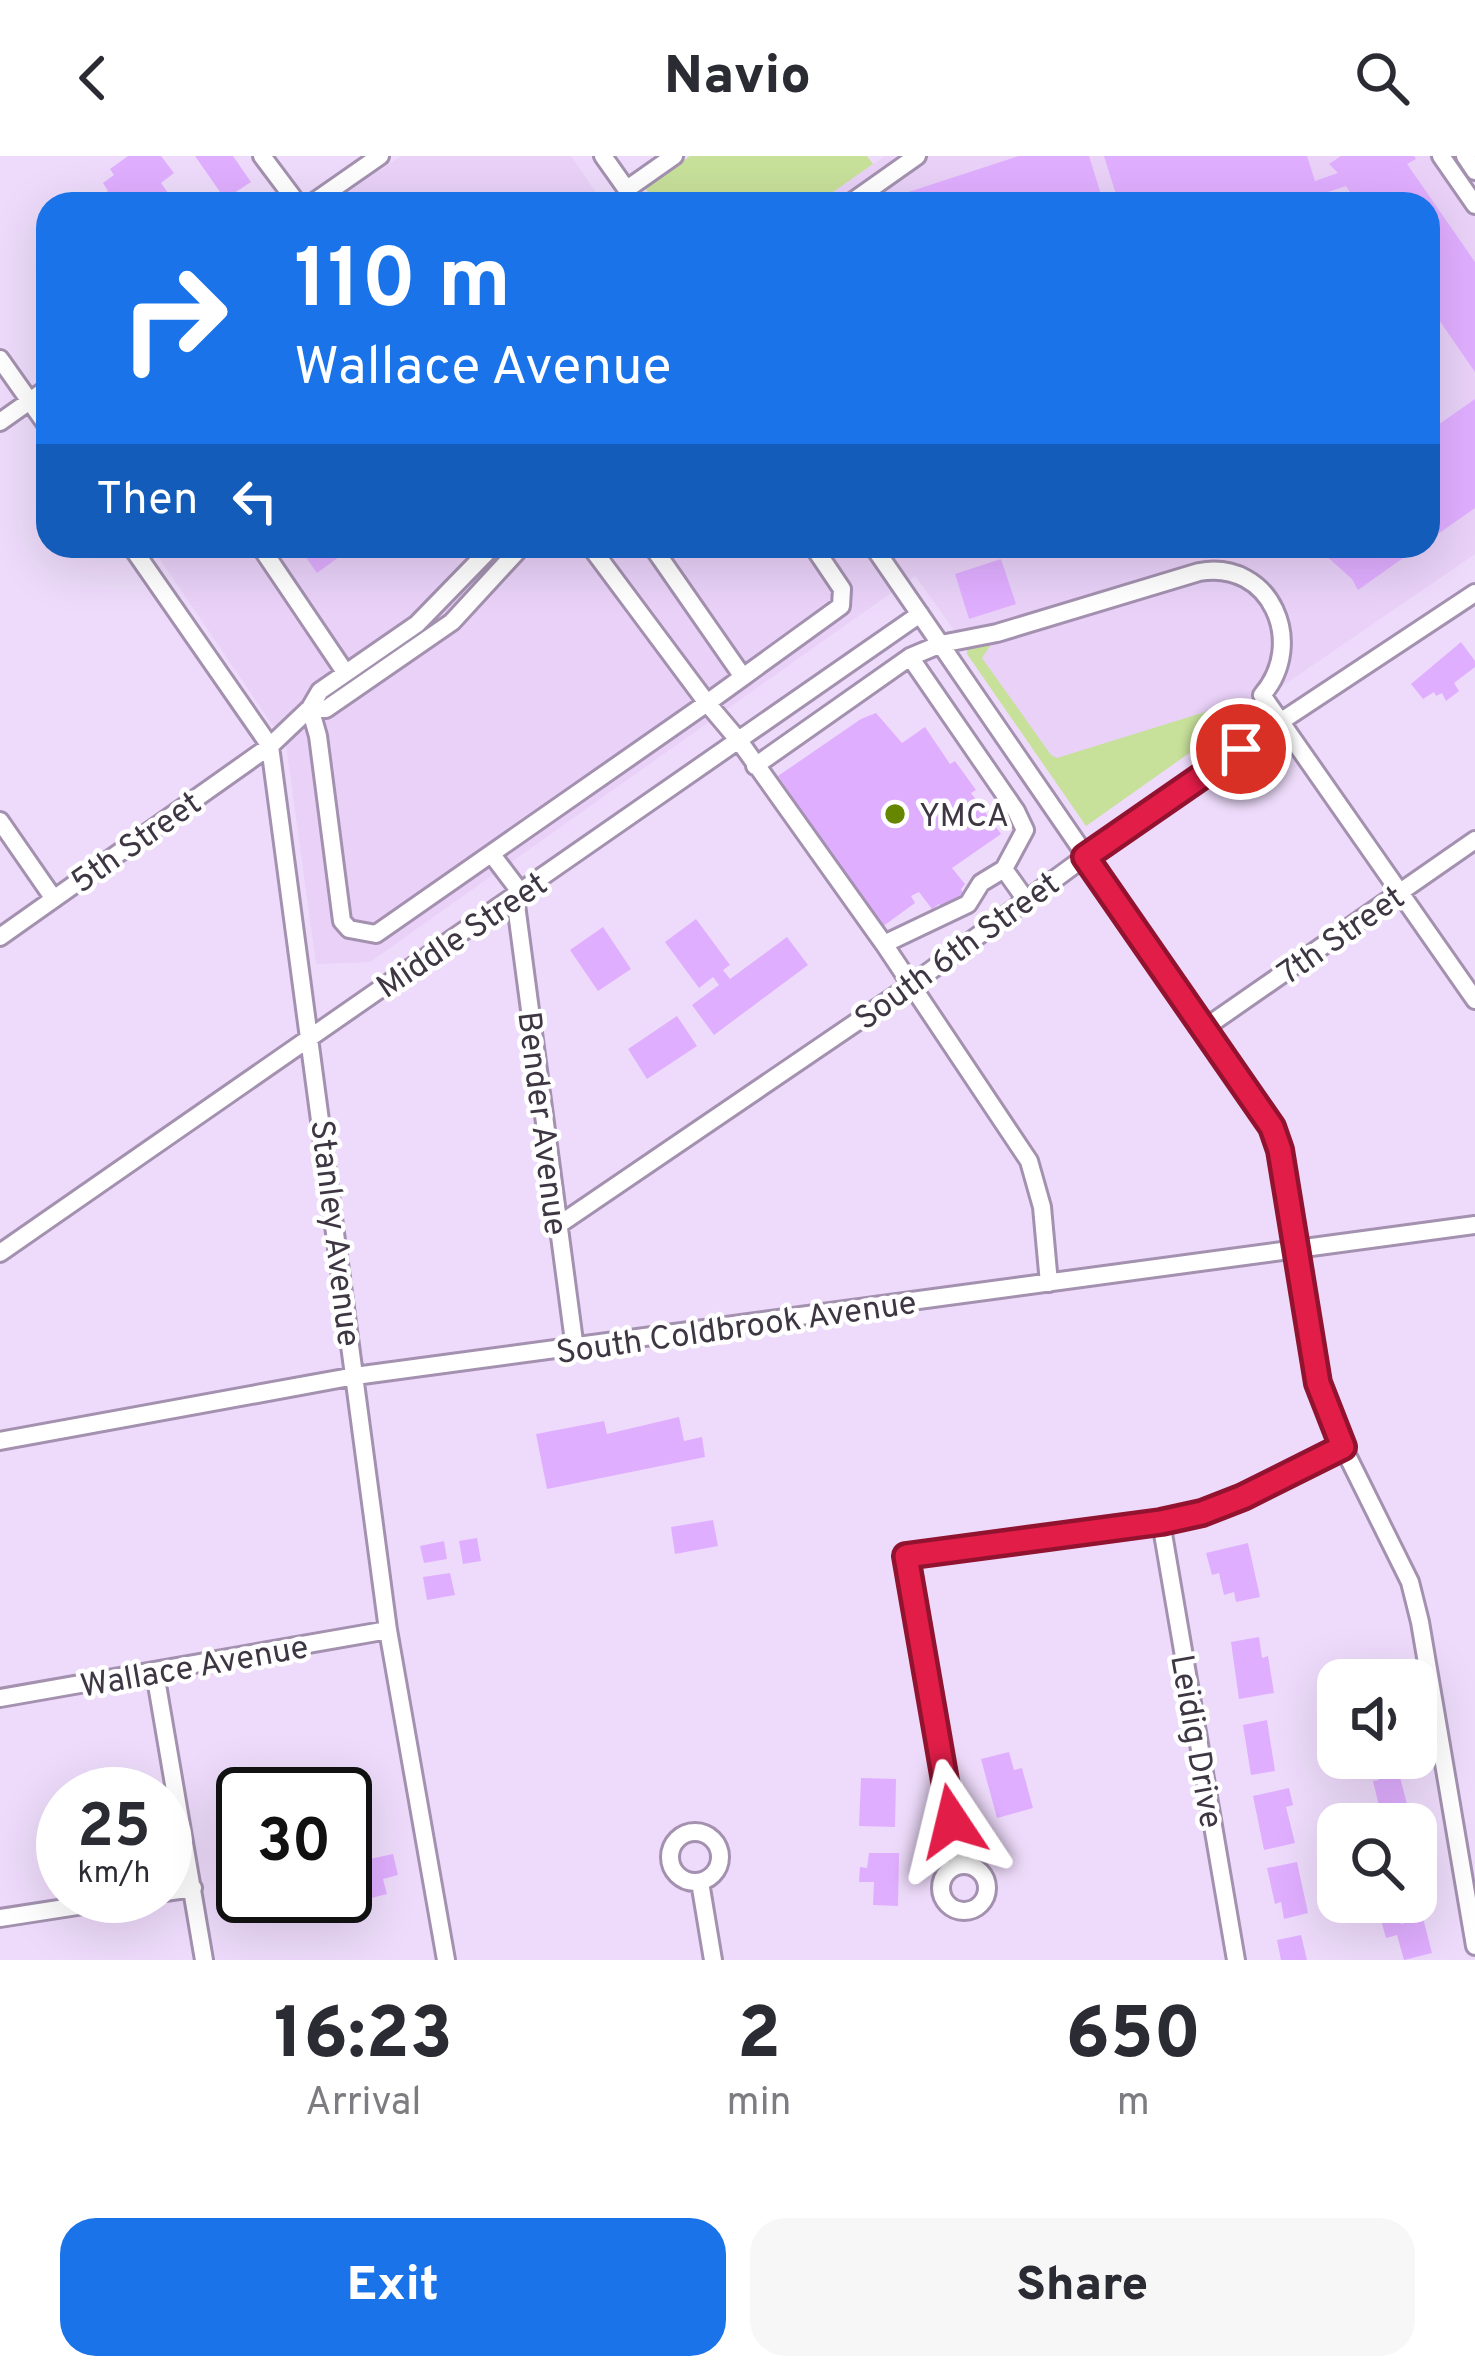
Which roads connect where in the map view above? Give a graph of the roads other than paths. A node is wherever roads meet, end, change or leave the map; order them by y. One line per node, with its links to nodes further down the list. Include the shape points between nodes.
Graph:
1 (262, 156): 9 (street)
2 (380, 156): 10 (street)
3 (603, 156): 11 (street)
4 (674, 156): 12 (street)
5 (917, 156): 13 (street)
6 (1441, 156): 14 (street)
7 (1465, 156): 8 (street)
8 (1475, 171)
9 (289, 192)
10 (328, 192)
11 (628, 192)
12 (637, 192)
13 (866, 192)
14 (1475, 205)
15 (0, 359): 17 (street)
16 (36, 396): 17 (street)
17 (29, 401): 18 (street); 19 (street)
18 (36, 411)
19 (0, 422)
20 (138, 558): 38 (street, Stanley Avenue)
21 (268, 558): 32 (street)
22 (482, 558): 32 (street, 5th Street, via 430,613)
23 (511, 558): 35 (street, via 452,622 326,709)
24 (599, 558): 34 (street)
25 (660, 558): 33 (street)
26 (821, 558): 33 (street, via 842,589 841,606)
27 (881, 558): 29 (street)
28 (1475, 593): 36 (street, South 6th Street)
29 (920, 614): 30 (street); 37 (street, Middle Street)
30 (941, 644): 31 (street); 36 (street, via 1221,571 1252,583 1279,618 1280,670 1262,695); 43 (street)
31 (910, 657): 39 (street); 44 (street, via 1025,830)
32 (345, 672): 35 (street, 5th Street)
33 (743, 677): 34 (street)
34 (707, 703): 37 (street); 42 (street)
35 (310, 708): 38 (street, 5th Street); 42 (street, via 334,886 349,929 376,934)
36 (1280, 722): 43 (street, South 6th Street); 45 (street)
37 (740, 742): 39 (street); 46 (street, Middle Street)
38 (270, 746): 47 (street, 5th Street); 54 (street, Stanley Avenue)
39 (755, 766): 50 (street)
40 (0, 821): 47 (street)
41 (1475, 840): 45 (street, 7th Street)
42 (493, 856): 46 (street)
43 (1085, 857): 48 (street, South 6th Street); 53 (street)
44 (1004, 868): 48 (street); 50 (street, via 968,904)
45 (1400, 892): 52 (street); 53 (street, 7th Street)
46 (518, 895): 54 (street, Middle Street); 56 (street, Bender Avenue)
47 (54, 898): 49 (street, 5th Street)
48 (1026, 900): 51 (street, South 6th Street)
49 (0, 937)
50 (884, 944): 51 (street)
51 (911, 985): 56 (street, South 6th Street); 59 (street, via 1029,1161)
52 (1475, 1000)
53 (1205, 1027): 57 (street, via 1272,1127)
54 (311, 1037): 58 (street, Middle Street); 61 (street, Stanley Avenue)
55 (1475, 1225): 57 (street, South Coldbrook Avenue)
56 (557, 1226): 60 (street, Bender Avenue)
57 (1296, 1247): 59 (street, South Coldbrook Avenue); 63 (street, via 1318,1383)
58 (0, 1253)
59 (1049, 1283): 60 (street, South Coldbrook Avenue)
60 (575, 1349): 61 (street, South Coldbrook Avenue)
61 (356, 1376): 62 (street, South Coldbrook Avenue); 65 (street, Stanley Avenue)
62 (0, 1441)
63 (1343, 1447): 64 (street, via 1243,1497); 73 (street, via 1415,1602)
64 (1161, 1522): 68 (street, via 906,1556); 77 (street, Leidig Drive)
65 (388, 1630): 66 (street, Wallace Avenue); 75 (street, Stanley Avenue)
66 (155, 1673): 67 (street, Wallace Avenue); 70 (street)
67 (0, 1698)
68 (960, 1865)
69 (700, 1882): 76 (street)
70 (193, 1888): 74 (street)
71 (36, 1912): 72 (street)
72 (0, 1918)
73 (1475, 1946)
74 (204, 1960)
75 (446, 1960)
76 (712, 1960)
77 (1236, 1960)

